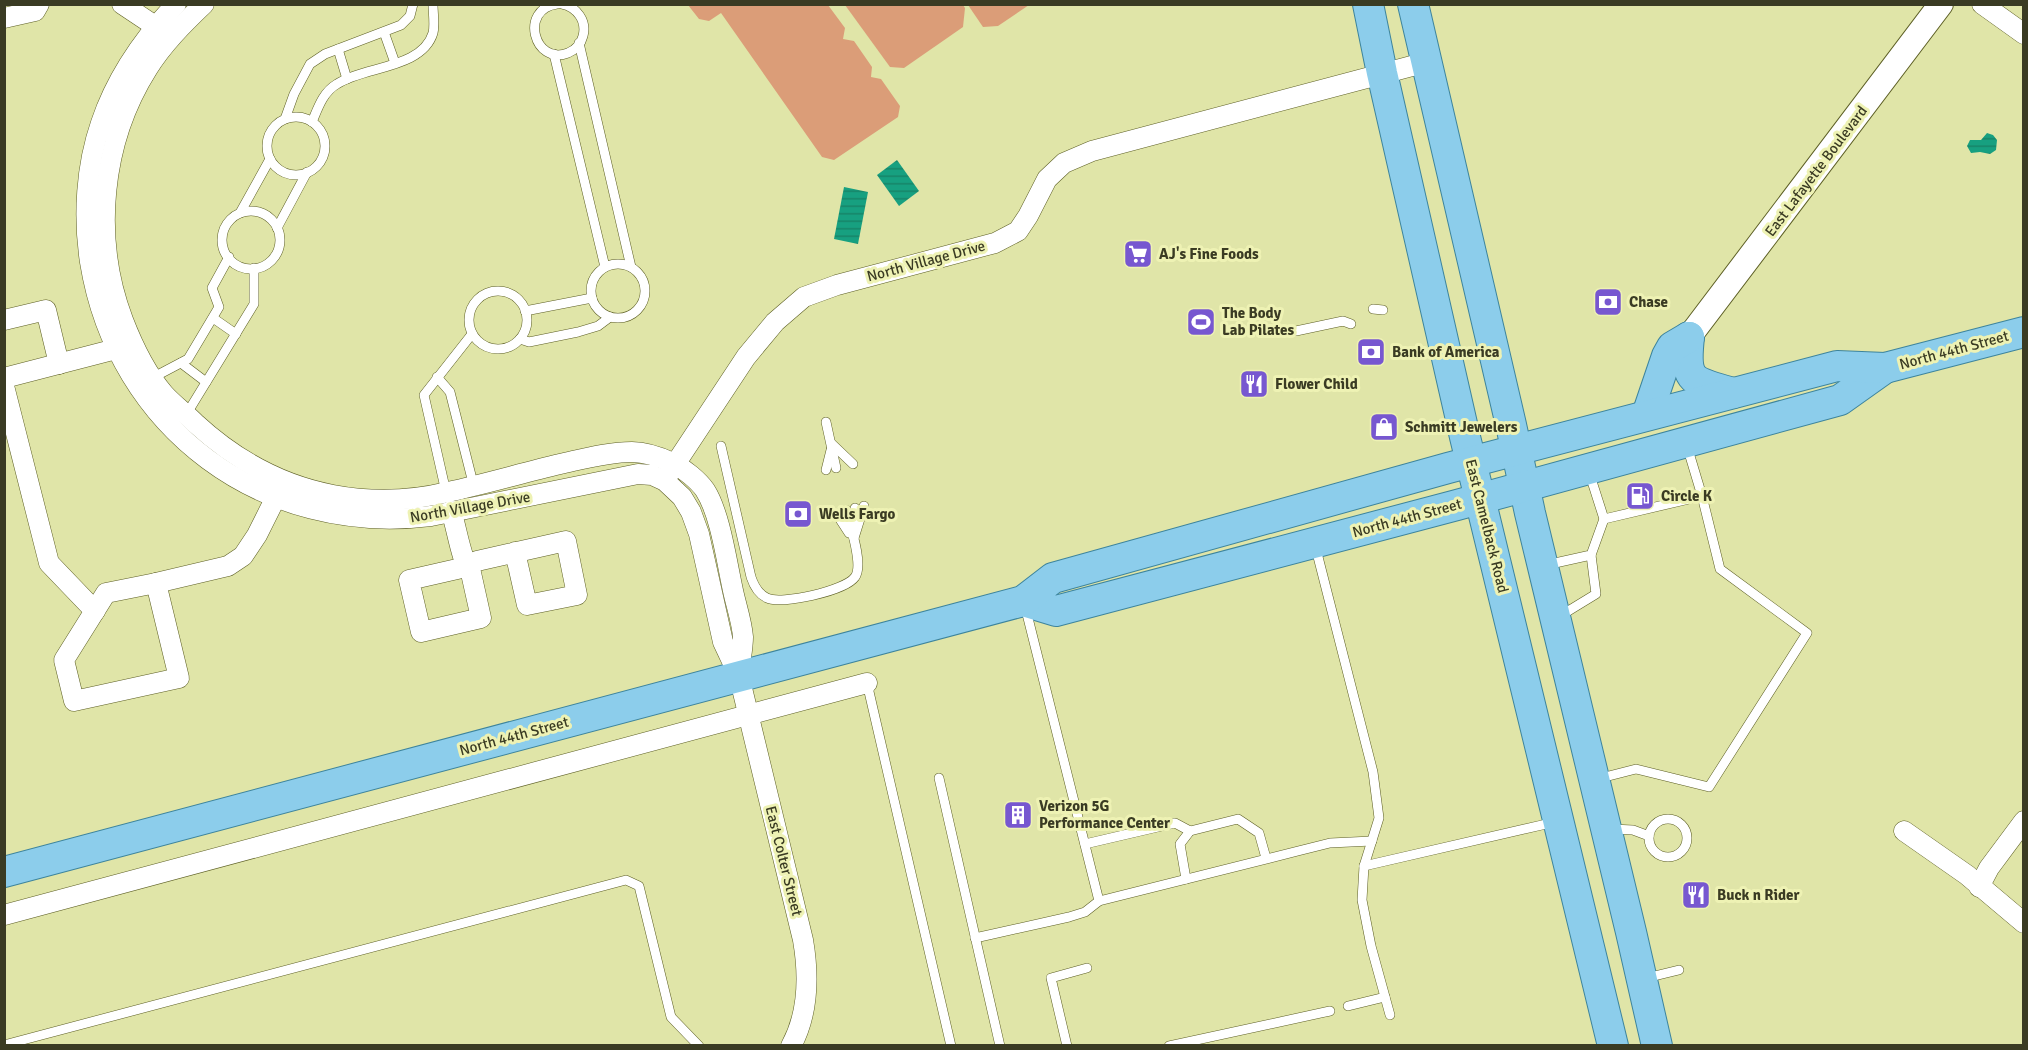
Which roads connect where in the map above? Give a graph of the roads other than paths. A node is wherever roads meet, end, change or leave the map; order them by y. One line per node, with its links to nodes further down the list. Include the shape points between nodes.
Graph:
1 (39, 4): 15 (street, via 35,11)
2 (122, 4): 16 (street)
3 (176, 4): 16 (street, North Village Drive)
4 (204, 4): 16 (street, North Village Drive)
5 (557, 4): 12 (lane)
6 (562, 4): 14 (lane)
7 (1368, 4): 24 (main road, East Camelback Road)
8 (1413, 4): 23 (main road)
9 (1941, 4): 46 (street, East Lafayette Boulevard)
10 (1982, 4): 18 (street)
11 (413, 6): 13 (lane); 17 (lane, via 401,25)
12 (544, 6): 21 (lane, via 535,21 535,38)
13 (433, 7): 22 (lane, via 433,32 425,46 410,58)
14 (575, 7): 19 (lane, via 584,24)
15 (4, 18)
16 (164, 32): 48 (street, North Village Drive, via 136,53 112,95 100,124 88,185 86,218 93,278 100,307)
17 (384, 32): 20 (lane); 22 (lane)
18 (2024, 34)
19 (579, 43): 21 (lane, via 570,52); 34 (lane)
20 (338, 49): 25 (lane); 26 (lane, via 310,63)
21 (554, 54): 33 (lane)
22 (394, 63): 25 (lane)
23 (1427, 63): 24 (street, North Village Drive); 64 (main road)
24 (1382, 74): 65 (main road, East Camelback Road); 67 (street, North Village Drive, via 1092,151 1064,164 1047,179 1018,231 995,243 804,297 775,322 746,357)
25 (347, 80): 27 (lane, via 338,82 322,98)
26 (285, 119): 27 (lane, via 304,118); 28 (lane, via 277,124 267,141)
27 (312, 122): 29 (lane, via 319,128 325,147 319,164)
28 (270, 159): 29 (lane, via 284,172); 30 (lane)
29 (307, 172): 31 (lane)
30 (240, 213): 31 (lane, via 258,212); 32 (lane, via 226,225 223,235 222,244)
31 (277, 228): 35 (lane, via 279,250 267,265)
32 (229, 257): 35 (lane, via 239,266); 39 (lane, via 212,288 219,307)
33 (605, 267): 34 (lane); 36 (lane, via 593,280)
34 (631, 267): 38 (lane, via 643,281 644,298 627,316)
35 (254, 268): 44 (lane, via 254,304)
36 (592, 298): 37 (lane); 38 (lane)
37 (525, 311): 45 (lane, via 514,296 496,291 487,294 478,299 469,315); 47 (lane, via 527,321)
38 (610, 316): 47 (lane, via 598,326 578,332 529,342)
39 (213, 318): 44 (lane); 49 (lane, via 188,359)
40 (4, 320): 50 (street, via 46,310)
41 (1347, 320): 42 (lane)
42 (1296, 331)
43 (2024, 332): 51 (main road, North 44th Street)
44 (236, 334): 55 (lane)
45 (472, 334): 47 (lane, via 495,350); 52 (lane)
46 (1689, 337): 57 (main road, via 1686,361 1694,378); 59 (main road, via 1672,347 1667,356)
47 (520, 339)
48 (123, 344): 50 (street); 54 (street, North Village Drive, via 136,353); 70 (street, North Village Drive, via 133,381 174,431 243,481)
49 (181, 363): 54 (lane); 55 (lane)
50 (59, 364): 53 (street)
51 (1886, 368): 57 (main road, North 44th Street, via 1837,366); 61 (main road, North 44th Street, via 1840,400)
52 (437, 377): 68 (lane, via 450,392); 73 (lane, via 424,395)
53 (4, 378)
54 (152, 378): 58 (street, North Village Drive)
55 (206, 382): 58 (lane)
56 (4, 386): 83 (street, via 49,562)
57 (1733, 393): 59 (main road, North 44th Street)
58 (186, 415): 70 (street, North Village Drive, via 222,446 266,474)
59 (1647, 415): 64 (main road, North 44th Street)
60 (826, 422): 62 (lane)
61 (1686, 442): 66 (main road, North 44th Street); 71 (lane)
62 (832, 444): 62 (lane, via 840,467)
63 (721, 446): 76 (lane, via 751,577 755,588 768,599 779,601 844,585 855,577 858,565)
64 (1516, 450): 65 (main road, North 44th Street); 69 (main road)
65 (1471, 462): 72 (main road, East Camelback Road); 82 (main road, North 44th Street, via 1053,578)
66 (1588, 469): 69 (main road, North 44th Street); 75 (lane)
67 (670, 472): 68 (street, North Village Drive, via 646,454 621,453); 74 (street, North Village Drive, via 638,474); 85 (street, East Colter Street, via 705,489 715,511 743,635)
68 (473, 486): 73 (street, North Village Drive); 74 (lane)
69 (1524, 487): 72 (main road, North 44th Street); 80 (main road)
70 (280, 489): 73 (street, North Village Drive, via 312,508 370,519 404,519); 81 (street, via 243,556 228,566)
71 (1702, 496): 75 (lane); 89 (lane, via 1720,569 1807,633 1709,787 1636,769)
72 (1480, 498): 77 (main road, North 44th Street); 90 (main road, East Camelback Road)
73 (449, 502): 74 (street, North Village Drive); 78 (street, via 466,567)
74 (478, 506)
75 (1604, 519): 79 (lane)
76 (854, 540): 76 (lane, via 850,509)
77 (1315, 542): 82 (main road, North 44th Street, via 1056,611); 96 (lane, via 1373,772 1379,818)
78 (515, 552)
79 (1591, 555): 80 (lane); 84 (lane, via 1596,594)
80 (1543, 566): 84 (main road)
81 (156, 583): 83 (street, via 106,593); 83 (street, via 179,678 74,701 64,660)
82 (1023, 601): 85 (main road, North 44th Street); 97 (lane)
83 (95, 611)
84 (1556, 619): 89 (main road)
85 (739, 676): 87 (street, East Colter Street); 100 (main road, North 44th Street)
86 (867, 683): 87 (street); 117 (lane)
87 (748, 715): 104 (street); 116 (street, East Colter Street, via 807,964 800,1028)
88 (939, 778): 106 (lane)
89 (1596, 786): 90 (main road); 92 (main road)
90 (1556, 812): 99 (lane); 121 (main road, East Camelback Road)
91 (2024, 821): 102 (street)
92 (1606, 830): 95 (lane, via 1633,830); 109 (main road)
93 (1190, 831): 97 (lane, via 1175,823); 98 (lane, via 1238,819 1259,833); 101 (lane, via 1180,844)
94 (1904, 831): 102 (street)
95 (1649, 837): 95 (lane, via 1656,853 1668,858 1680,853 1687,842 1685,829 1670,819 1658,822)
96 (1372, 841): 98 (lane, via 1330,843); 99 (lane)
97 (1085, 844): 103 (lane)
98 (1266, 858): 101 (lane)
99 (1364, 866): 110 (lane, via 1362,900)
100 (4, 872)
101 (1186, 879): 103 (lane)
102 (1979, 887): 105 (street)
103 (1099, 901): 106 (lane, via 1085,912 1069,917)
104 (4, 915)
105 (2024, 923)
106 (975, 938): 118 (lane)
107 (1087, 968): 119 (lane, via 1051,978)
108 (1679, 970): 109 (lane)
109 (1642, 979): 122 (main road)
110 (1385, 997): 111 (lane); 113 (lane)
111 (1348, 1006)
112 (1330, 1011): 120 (lane)
113 (1390, 1015)
114 (4, 1045): 115 (lane, via 626,880 639,886 671,1017)
115 (699, 1046)
116 (791, 1046)
117 (951, 1046)
118 (1000, 1046)
119 (1067, 1046)
120 (1169, 1046)
121 (1613, 1046)
122 (1657, 1046)

